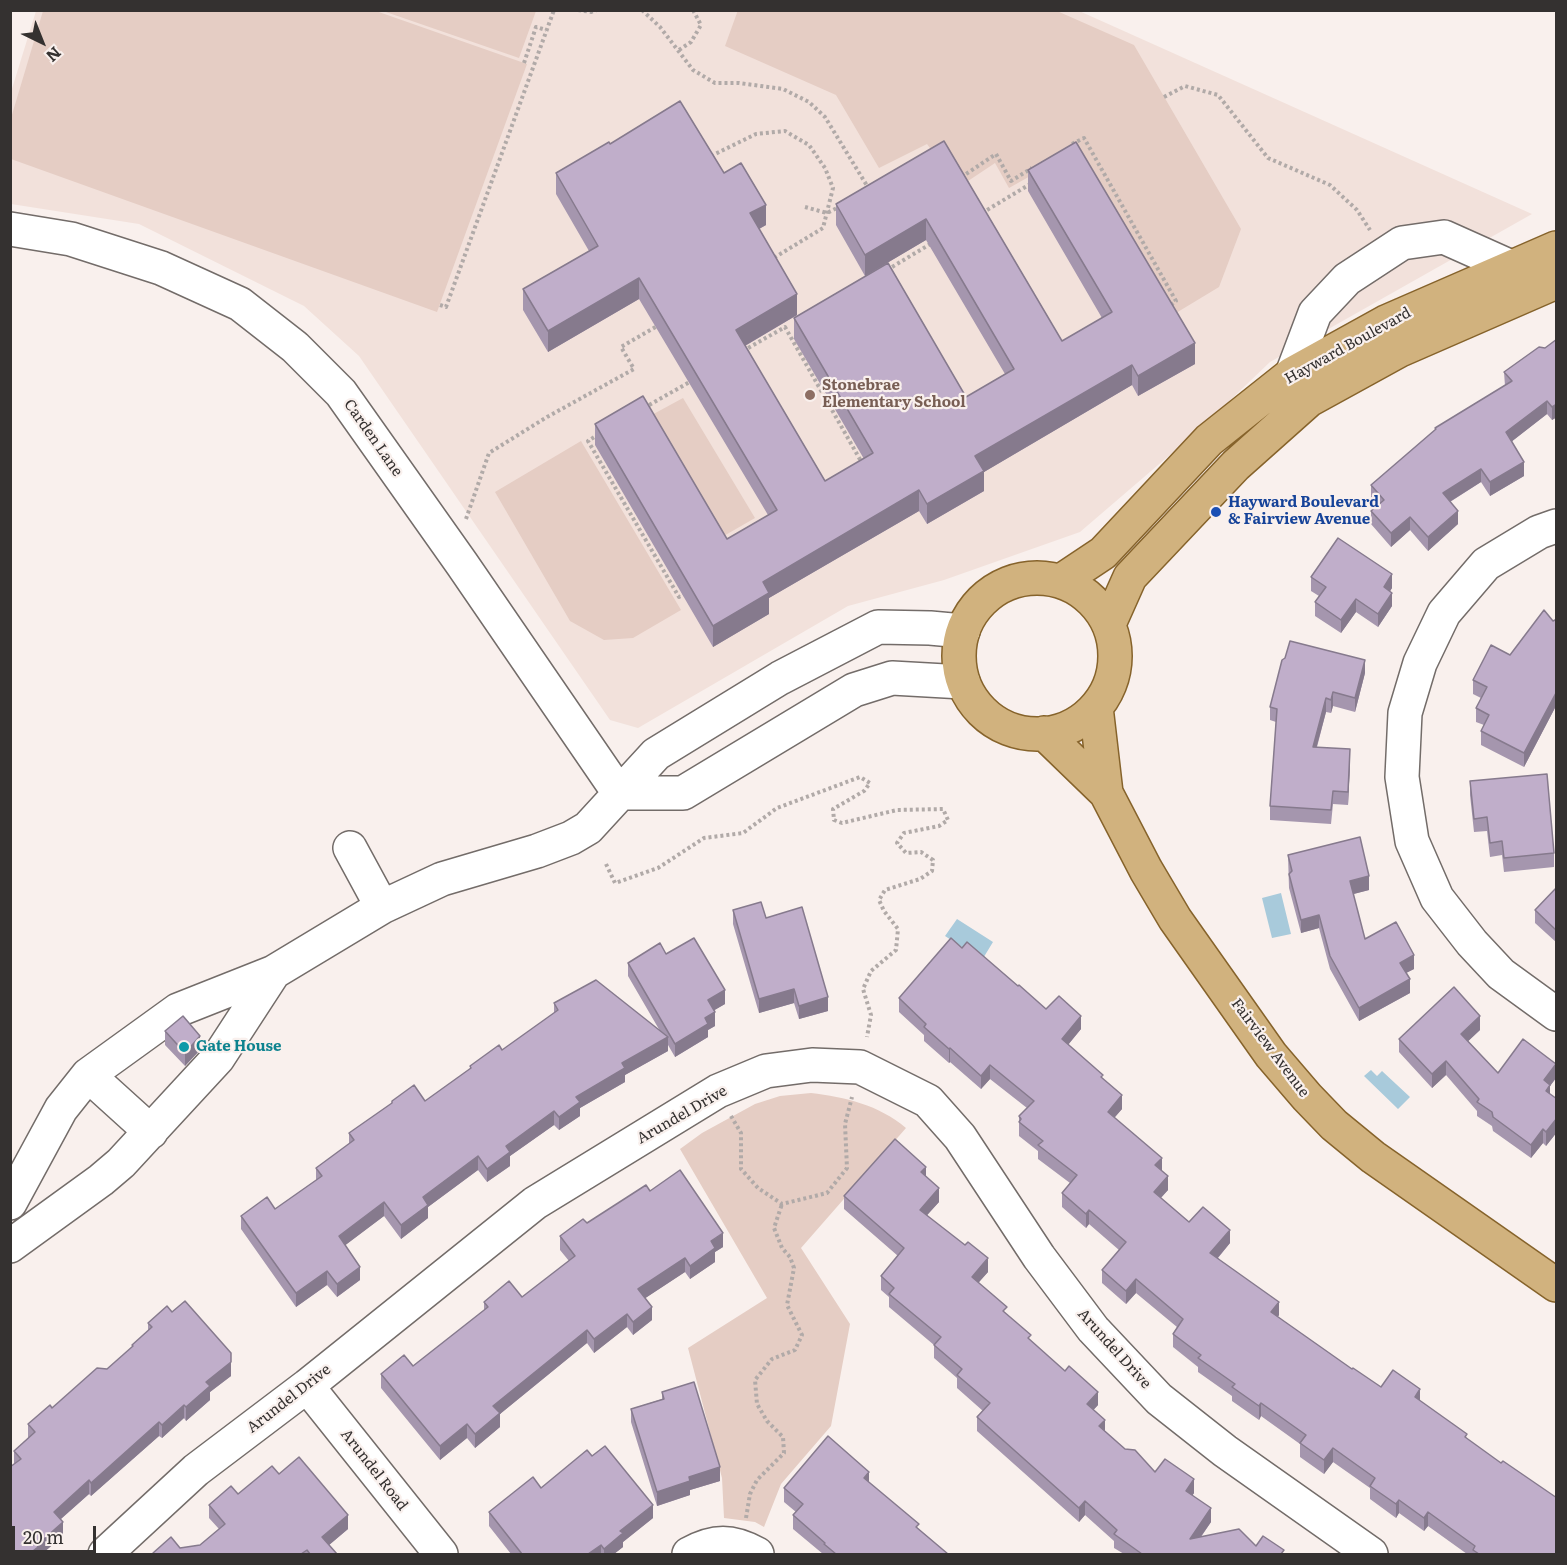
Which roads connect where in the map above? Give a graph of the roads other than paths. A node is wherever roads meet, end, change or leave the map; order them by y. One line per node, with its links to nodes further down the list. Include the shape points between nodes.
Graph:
1 (10, 229): 13 (street, Carden Lane, via 71,239 161,268 240,304 295,347 341,393)
2 (1557, 248): 3 (main road, Hayward Boulevard)
3 (1511, 267): 5 (main road, Hayward Boulevard, via 1386,322); 5 (street, via 1444,237 1402,243 1347,279 1315,313)
4 (1557, 282): 8 (main road, Hayward Boulevard, via 1400,350 1309,400 1236,465 1130,577)
5 (1292, 374): 7 (main road, Hayward Boulevard, via 1209,440 1103,553)
6 (1557, 526): 18 (street, via 1539,532 1486,564 1444,613 1420,663 1405,713 1401,777 1412,842 1437,898 1501,974)
7 (1061, 581): 8 (main road, via 1098,605); 9 (main road, via 1037,577 1013,581 992,592 974,610)
8 (1109, 624): 11 (main road, via 1115,645 1114,668 1108,689)
9 (963, 631): 10 (main road, via 959,657); 13 (street, via 878,627 780,678 656,754)
10 (963, 682): 12 (main road, via 976,705 995,722 1018,732); 13 (street, via 892,678 854,690 683,793)
11 (1096, 707): 12 (main road, via 1072,725); 14 (main road, Fairview Avenue)
12 (1044, 733): 14 (main road, Fairview Avenue)
13 (619, 793): 16 (street, via 588,828 571,838 442,879)
14 (1106, 793): 23 (main road, Fairview Avenue, via 1175,919 1271,1055 1307,1097 1373,1157)
15 (350, 848): 16 (street)
16 (382, 907): 17 (street)
17 (274, 972): 19 (street, via 178,1011); 20 (street, via 218,1058)
18 (1557, 1014)
19 (88, 1075): 20 (street); 21 (street, via 61,1109)
20 (151, 1132): 22 (street, via 101,1180)
21 (10, 1203)
22 (10, 1246)
23 (1557, 1285)
24 (307, 1386): 26 (street, Arundel Drive, via 196,1470); 27 (street, Arundel Road); 29 (street, Arundel Drive, via 535,1203 718,1091 766,1071 812,1065 860,1067 928,1101 960,1137 1039,1257 1093,1329 1159,1399 1225,1451)
25 (749, 1550): 28 (street, via 722,1544)
26 (105, 1554)
27 (441, 1554)
28 (689, 1554)
29 (1371, 1554)

